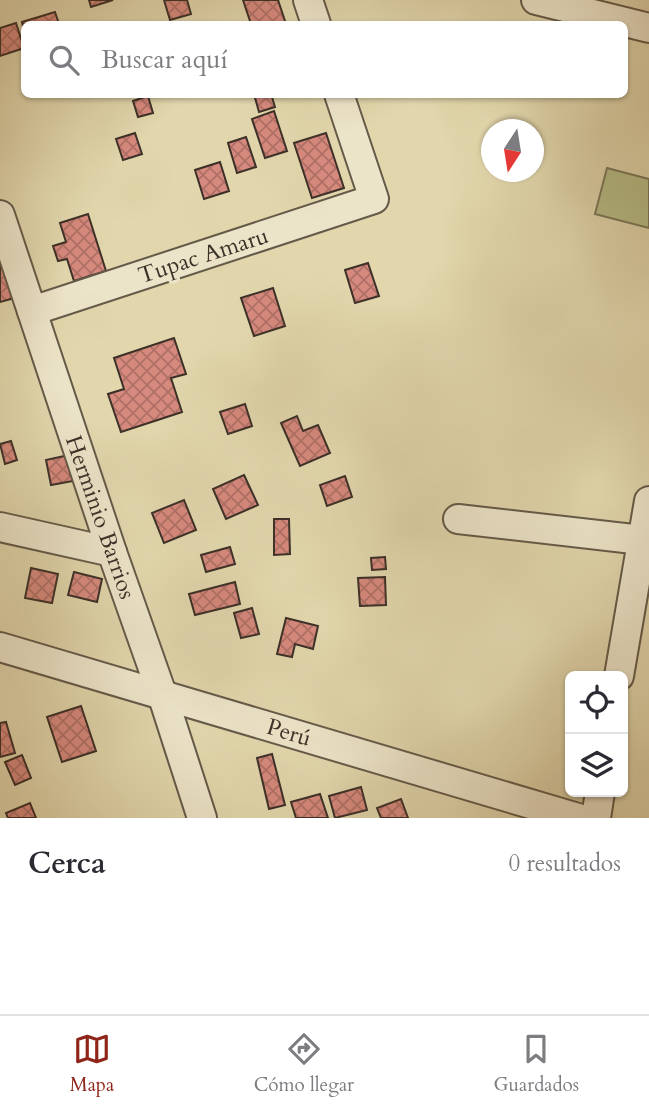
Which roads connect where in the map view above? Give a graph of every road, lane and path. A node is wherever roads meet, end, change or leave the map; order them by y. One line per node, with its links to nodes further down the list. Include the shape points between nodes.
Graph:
1 (308, 0): 3 (street)
2 (536, 0): 4 (street)
3 (315, 21)
4 (621, 21)
5 (628, 23): 6 (street)
6 (649, 28)
7 (341, 98): 9 (street, Tupac Amaru, via 374,199)
8 (0, 215): 9 (street, Herminio Barrios)
9 (32, 312): 13 (street, Herminio Barrios)
10 (646, 518): 11 (street); 15 (street)
11 (458, 519)
12 (0, 527): 13 (street)
13 (112, 552): 16 (street, Herminio Barrios)
14 (0, 647): 16 (street, Perú)
15 (620, 671)
16 (162, 694): 18 (street, Herminio Barrios); 19 (street, Perú)
17 (599, 797): 20 (street)
18 (202, 818)
19 (578, 818)
20 (596, 818)

